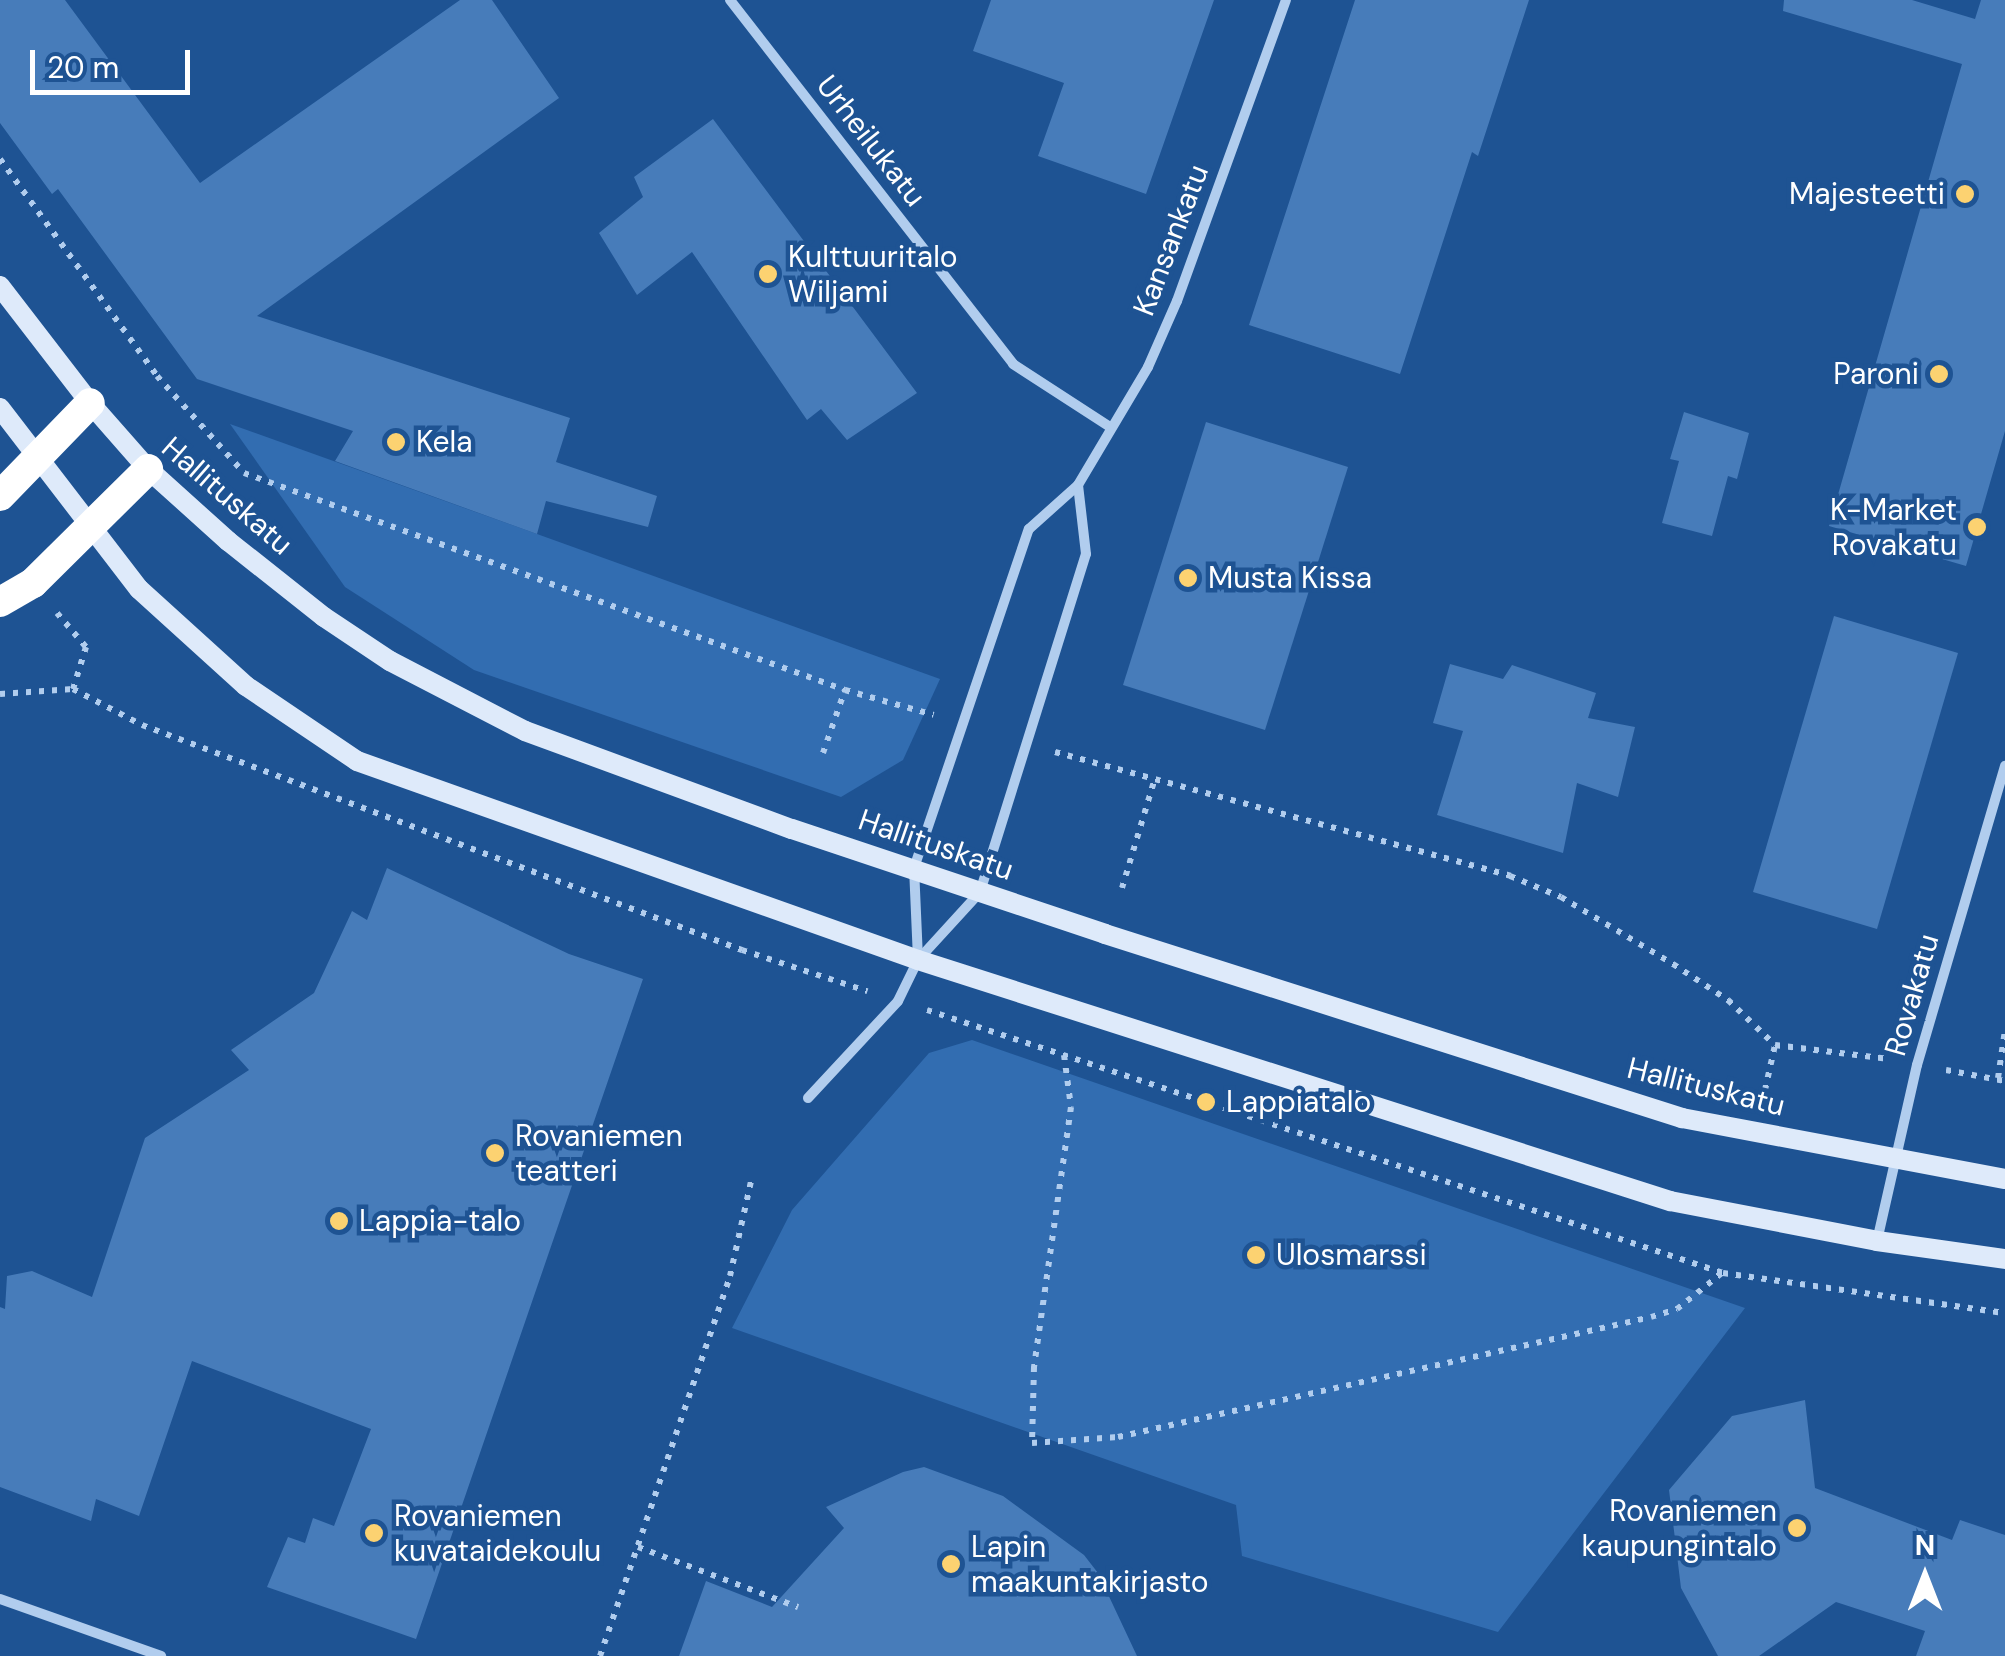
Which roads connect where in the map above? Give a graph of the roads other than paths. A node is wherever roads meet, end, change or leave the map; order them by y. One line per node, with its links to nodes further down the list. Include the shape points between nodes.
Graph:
1 (730, 0): 6 (street, Urheilukatu, via 1014,364)
2 (1286, 0): 6 (street, Kansankatu, via 1177,301 1148,367)
3 (0, 286): 4 (street, Hallituskatu)
4 (90, 403): 7 (highway); 8 (street, Hallituskatu)
5 (0, 408): 7 (street)
6 (1110, 427): 9 (street, Kansankatu)
7 (37, 458): 10 (highway); 11 (street)
8 (148, 469): 11 (highway); 14 (street, Hallituskatu, via 324,617 458,698 525,730)
9 (1078, 485): 14 (street, Kansankatu, via 1030,529); 15 (street, Kansankatu, via 1086,554)
10 (0, 496)
11 (92, 524): 12 (highway, via 33,584); 16 (street, via 139,589 246,686 357,761)
12 (0, 602)
13 (2005, 766): 18 (street, Rovakatu)
14 (914, 868): 15 (street, Hallituskatu); 16 (street, Kansankatu)
15 (980, 892): 16 (street, Kansankatu); 18 (street, Hallituskatu, via 1682,1118)
16 (918, 960): 17 (street, Kansankatu, via 898,1001); 20 (street, via 1670,1200)
17 (808, 1098)
18 (1894, 1159): 19 (street, Hallituskatu); 20 (street, Rovakatu)
19 (2005, 1179)
20 (1876, 1241): 21 (street)
21 (2005, 1258)
22 (0, 1600): 23 (street)
23 (161, 1656)

